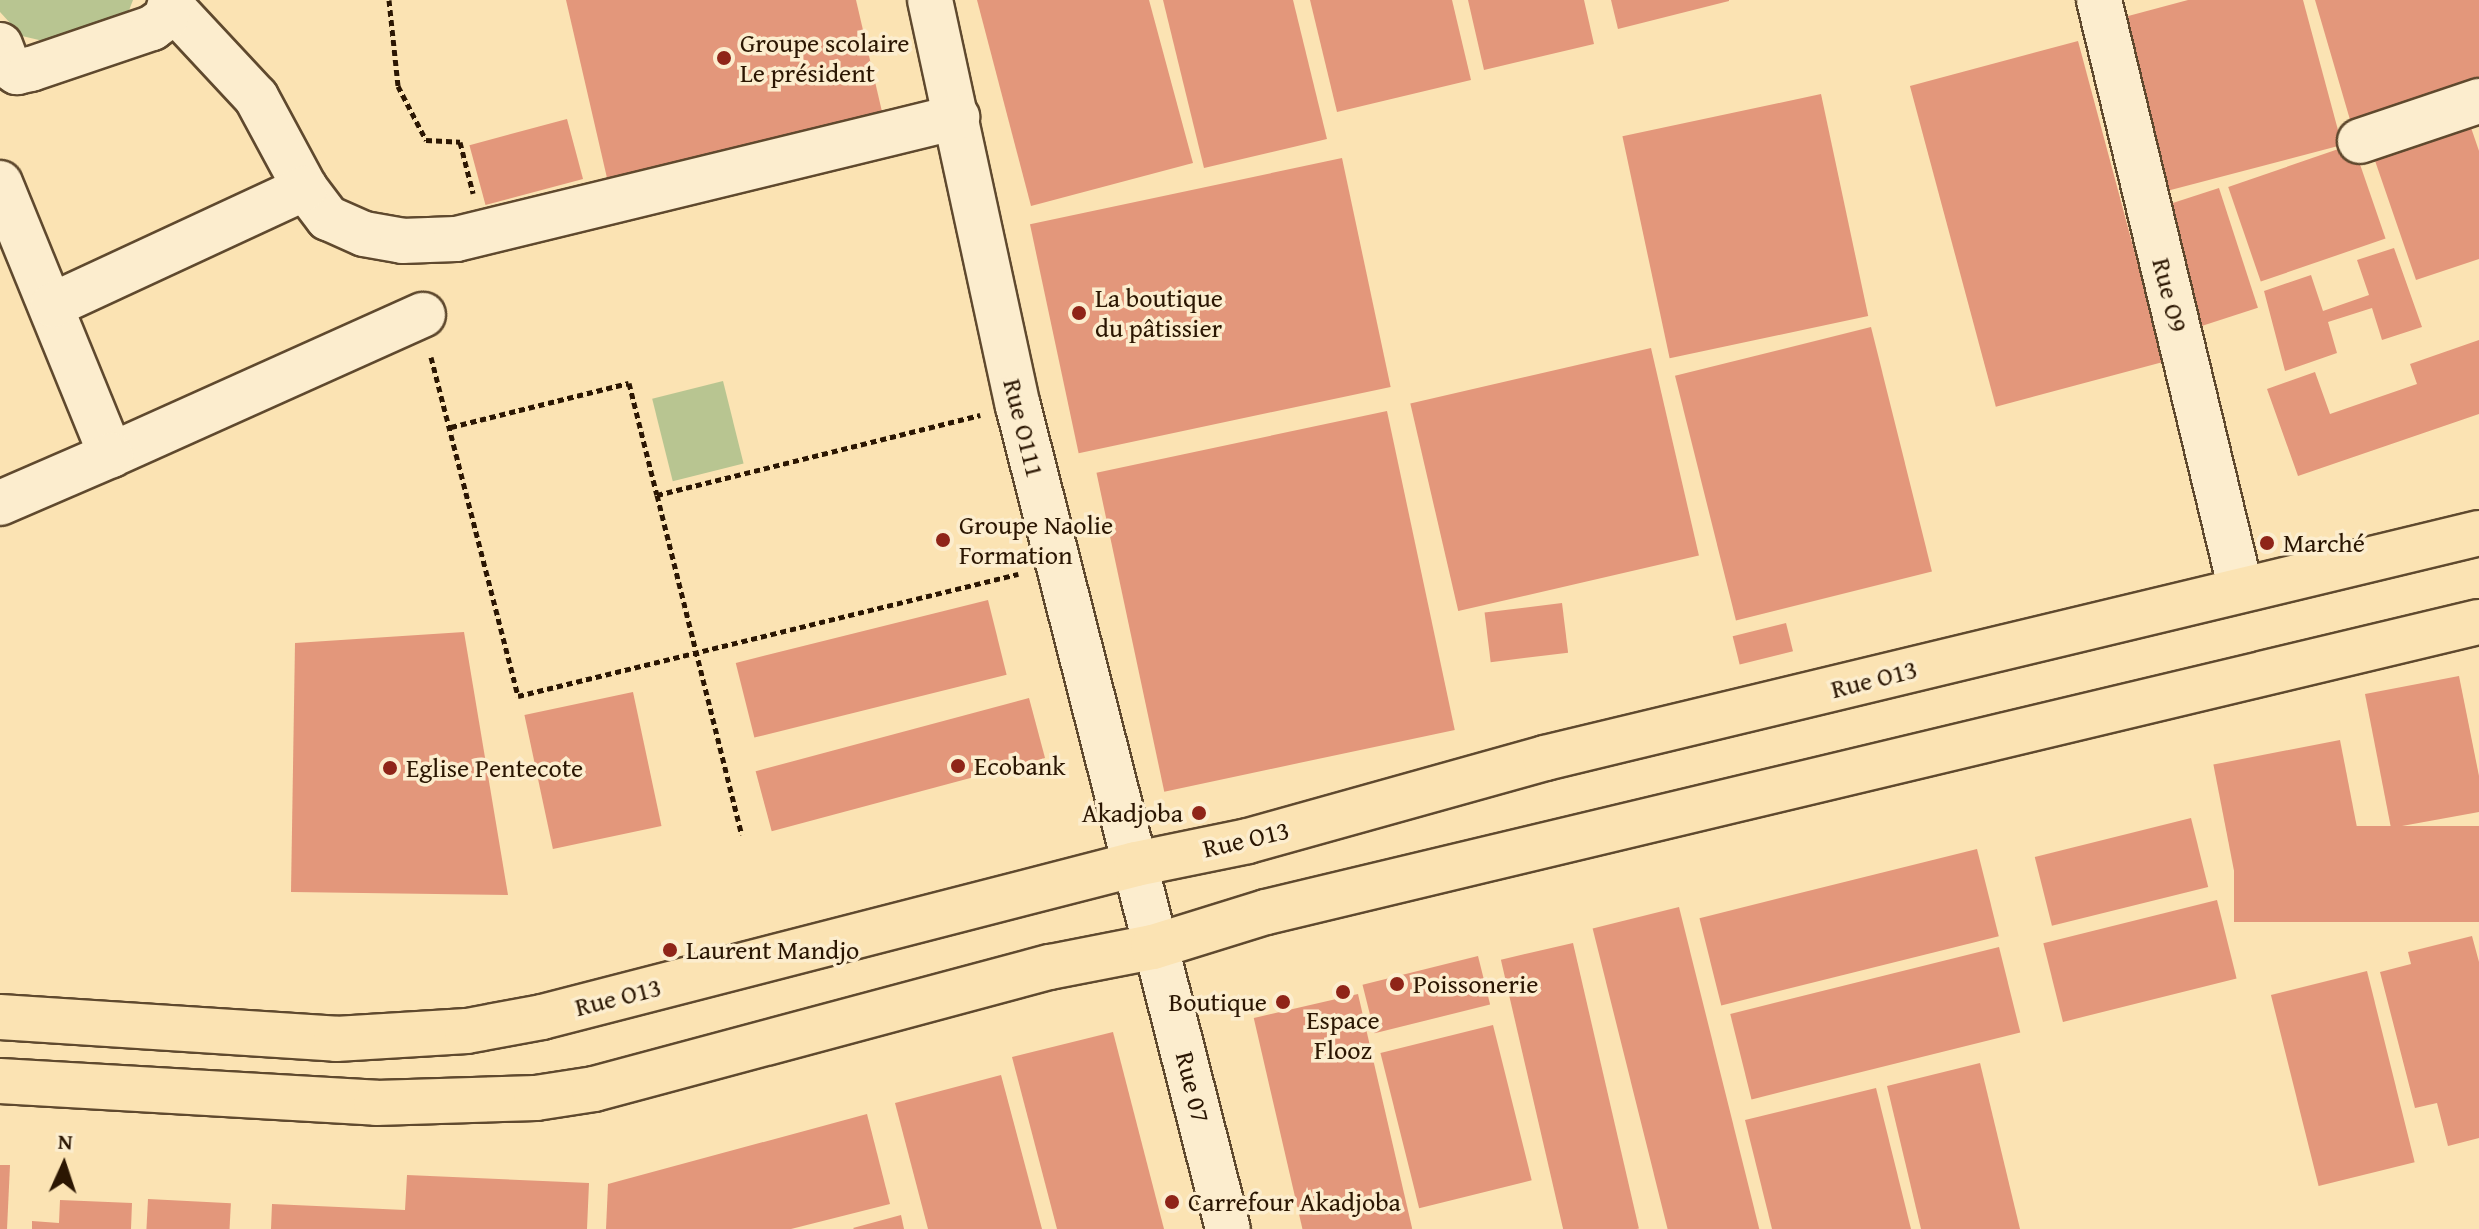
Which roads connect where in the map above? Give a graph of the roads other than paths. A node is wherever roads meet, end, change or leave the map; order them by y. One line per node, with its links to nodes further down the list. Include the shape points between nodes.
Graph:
1 (930, 0): 6 (street, Rue O111)
2 (2099, 0): 15 (street, Rue O9)
3 (171, 3): 4 (street, via 166,18 152,28 31,69 17,72 8,66); 9 (street, via 256,97)
4 (0, 45)
5 (2479, 101): 7 (street)
6 (957, 117): 9 (street, via 483,233 402,241 364,234 328,218); 17 (street, Rue O111, via 1018,406)
7 (2360, 141)
8 (0, 183): 10 (street)
9 (305, 188): 10 (street)
10 (53, 305): 12 (street)
11 (423, 315): 12 (street)
12 (111, 455): 13 (street)
13 (0, 503)
14 (2479, 533): 15 (main road, Rue O13)
15 (2241, 590): 17 (main road, Rue O13, via 1545,758 1248,841)
16 (2479, 622): 18 (main road, via 1266,912)
17 (1136, 864): 18 (street, Rue O111); 19 (main road, Rue O13, via 542,1017 467,1031 336,1039)
18 (1153, 947): 20 (main road, via 1050,967 594,1089 536,1098 376,1103); 21 (street, Rue 07)
19 (0, 1017)
20 (0, 1081)
21 (1228, 1229)

